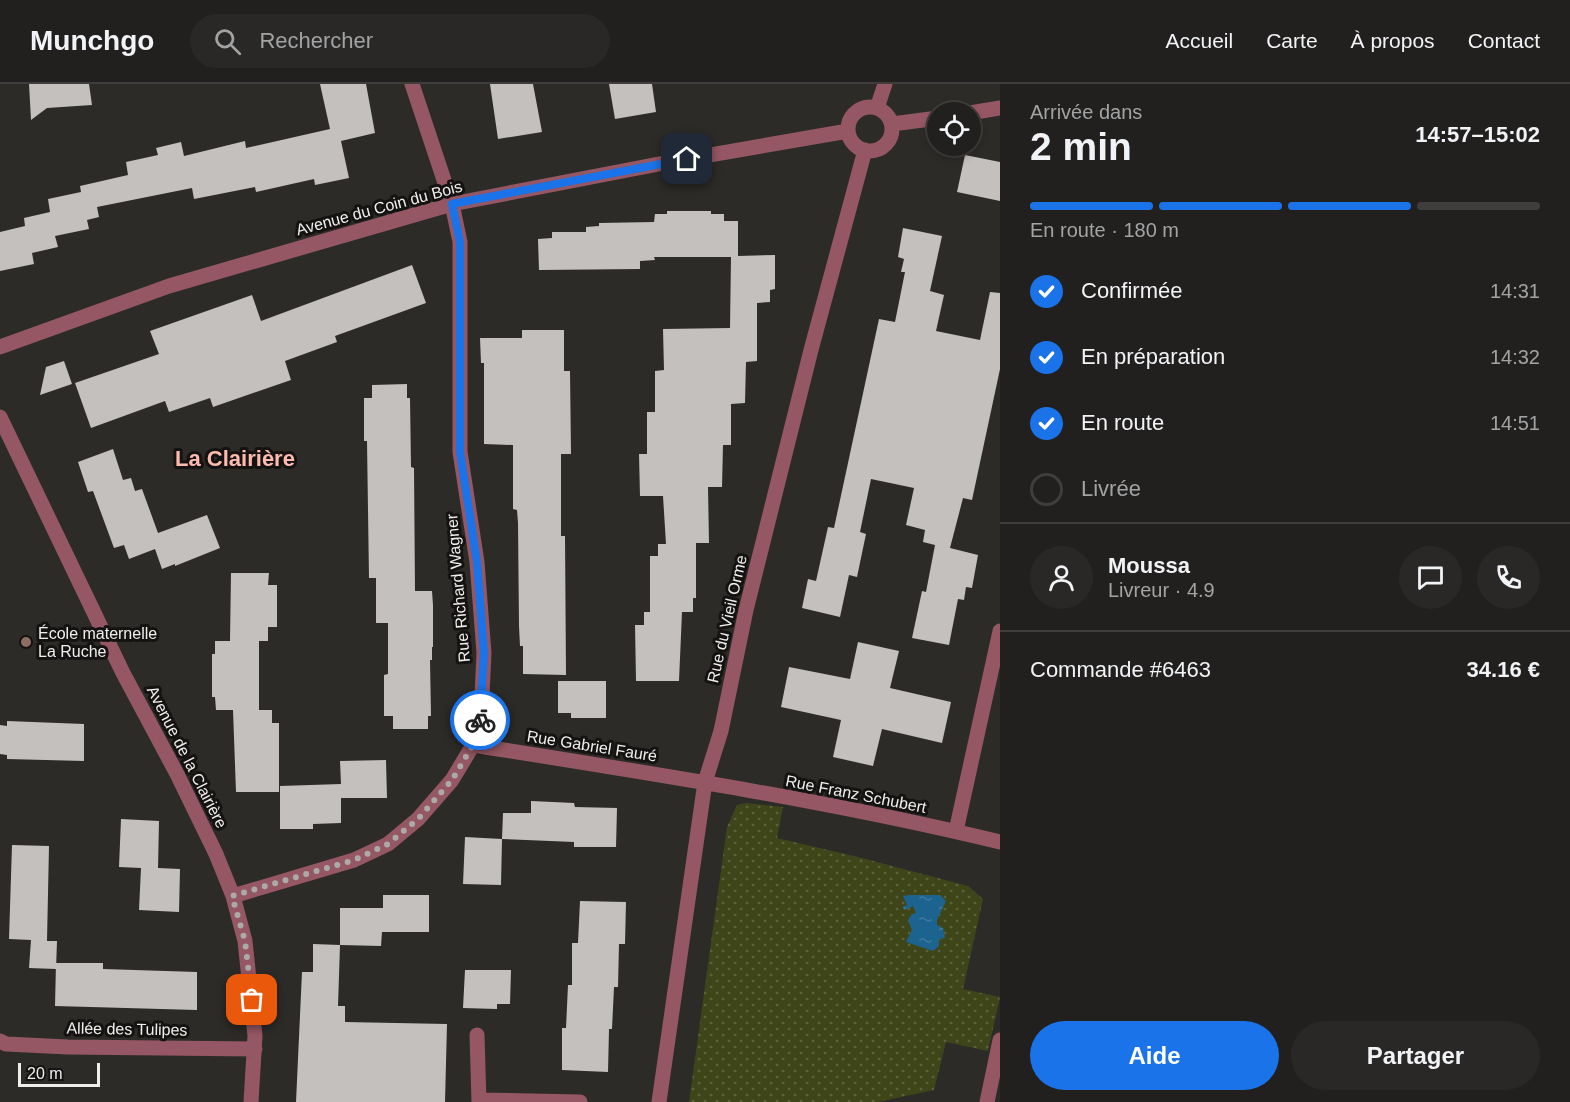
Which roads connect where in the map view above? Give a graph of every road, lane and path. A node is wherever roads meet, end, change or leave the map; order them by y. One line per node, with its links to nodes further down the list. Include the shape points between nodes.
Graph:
1 (412, 84): 10 (street, Rue Richard Wagner)
2 (885, 84): 3 (street)
3 (877, 108): 7 (street); 8 (street, via 860,109 852,116)
4 (1000, 108): 5 (street)
5 (981, 111)
6 (927, 119): 7 (street)
7 (892, 124): 9 (street, via 888,142 880,149)
8 (848, 131): 9 (street, via 853,143); 10 (street, Avenue du Coin du Bois)
9 (865, 150): 15 (street, Rue du Vieil Orme, via 811,350 746,610 721,730)
10 (452, 204): 11 (street, Avenue du Coin du Bois, via 169,286); 14 (street, Rue Richard Wagner, via 460,242 460,452 477,562 484,653 481,717)
11 (0, 347)
12 (0, 417): 18 (street, Avenue de la Clairière, via 123,673 216,854)
13 (1000, 631): 16 (street)
14 (473, 745): 15 (street, Rue Gabriel Fauré); 18 (street, Rue Richard Wagner, via 452,780 418,819 388,844 354,860)
15 (705, 782): 16 (street, Rue Franz Schubert); 26 (street, Rue du Vieil Orme)
16 (956, 831): 17 (street, Rue Franz Schubert)
17 (1000, 842)
18 (232, 896): 22 (street, Avenue de la Clairière, via 245,941)
19 (477, 1035): 23 (street)
20 (1000, 1040): 27 (street)
21 (0, 1041): 22 (street, Allée des Tulipes, via 68,1047)
22 (255, 1049): 24 (street, Avenue de la Clairière)
23 (479, 1101): 25 (street)
24 (251, 1102)
25 (580, 1102)
26 (658, 1102)
27 (987, 1102)

